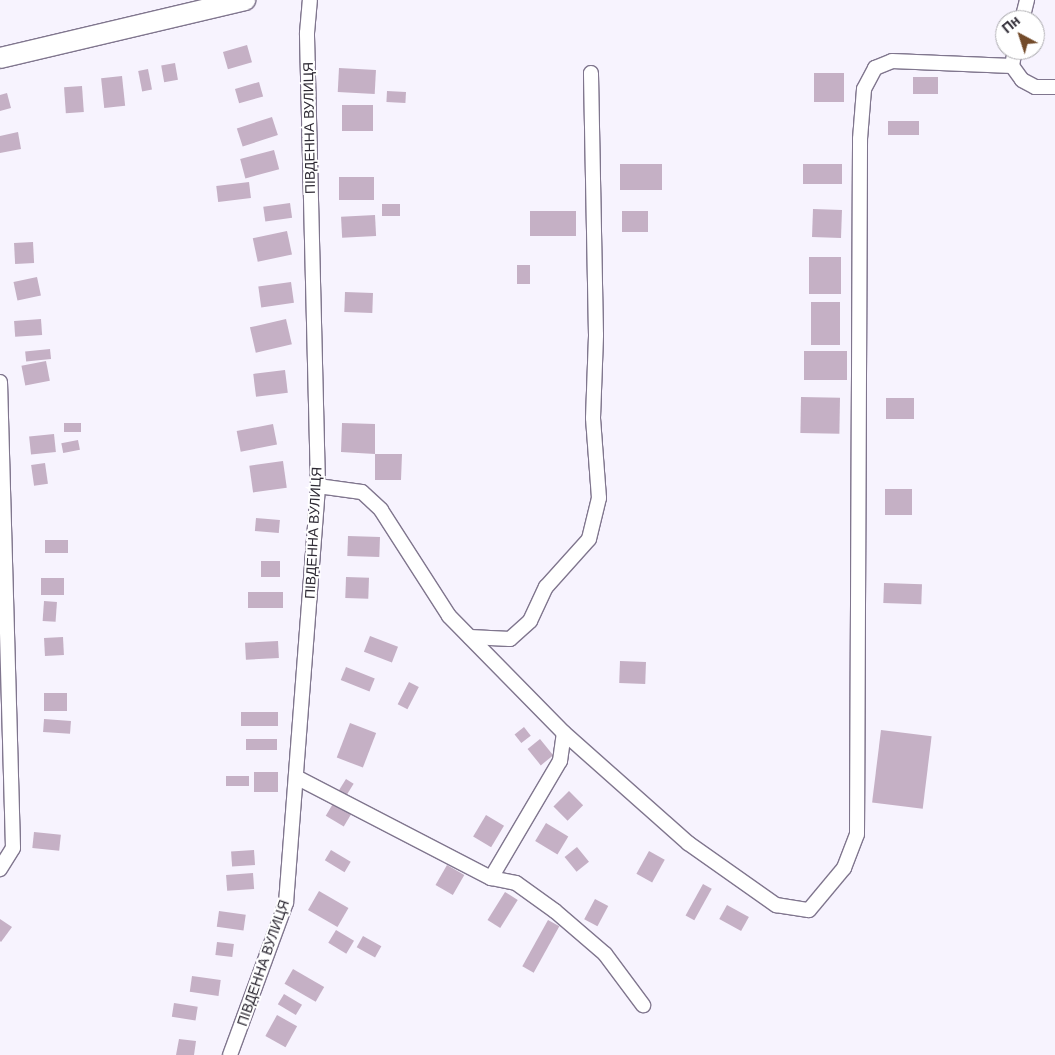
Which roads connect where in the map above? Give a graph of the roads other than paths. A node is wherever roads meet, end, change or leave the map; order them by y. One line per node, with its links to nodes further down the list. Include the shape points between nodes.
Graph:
1 (310, 0): 9 (street, ПІВДЕННА ВУЛИЦЯ, via 307,32)
2 (239, 1): 3 (street)
3 (0, 58)
4 (1013, 60): 5 (street)
5 (1012, 66): 7 (street, via 1022,80 1035,87); 11 (street, via 892,61 875,68 864,89 860,139 857,834 844,868 809,910 776,905 688,843)
6 (591, 74): 10 (street, via 596,335 593,418 600,498 589,538 546,587 530,621 510,639)
7 (1055, 87)
8 (0, 382): 13 (street, via 13,848)
9 (318, 486): 10 (street, via 362,492 382,510 449,616); 12 (street, ПІВДЕННА ВУЛИЦЯ)
10 (470, 638): 11 (street)
11 (564, 733): 14 (street, via 560,761)
12 (296, 777): 14 (street); 16 (street, ПІВДЕННА ВУЛИЦЯ, via 286,903)
13 (0, 869)
14 (491, 878): 15 (street, via 516,882 555,911 606,954)
15 (643, 1005)
16 (230, 1055)

